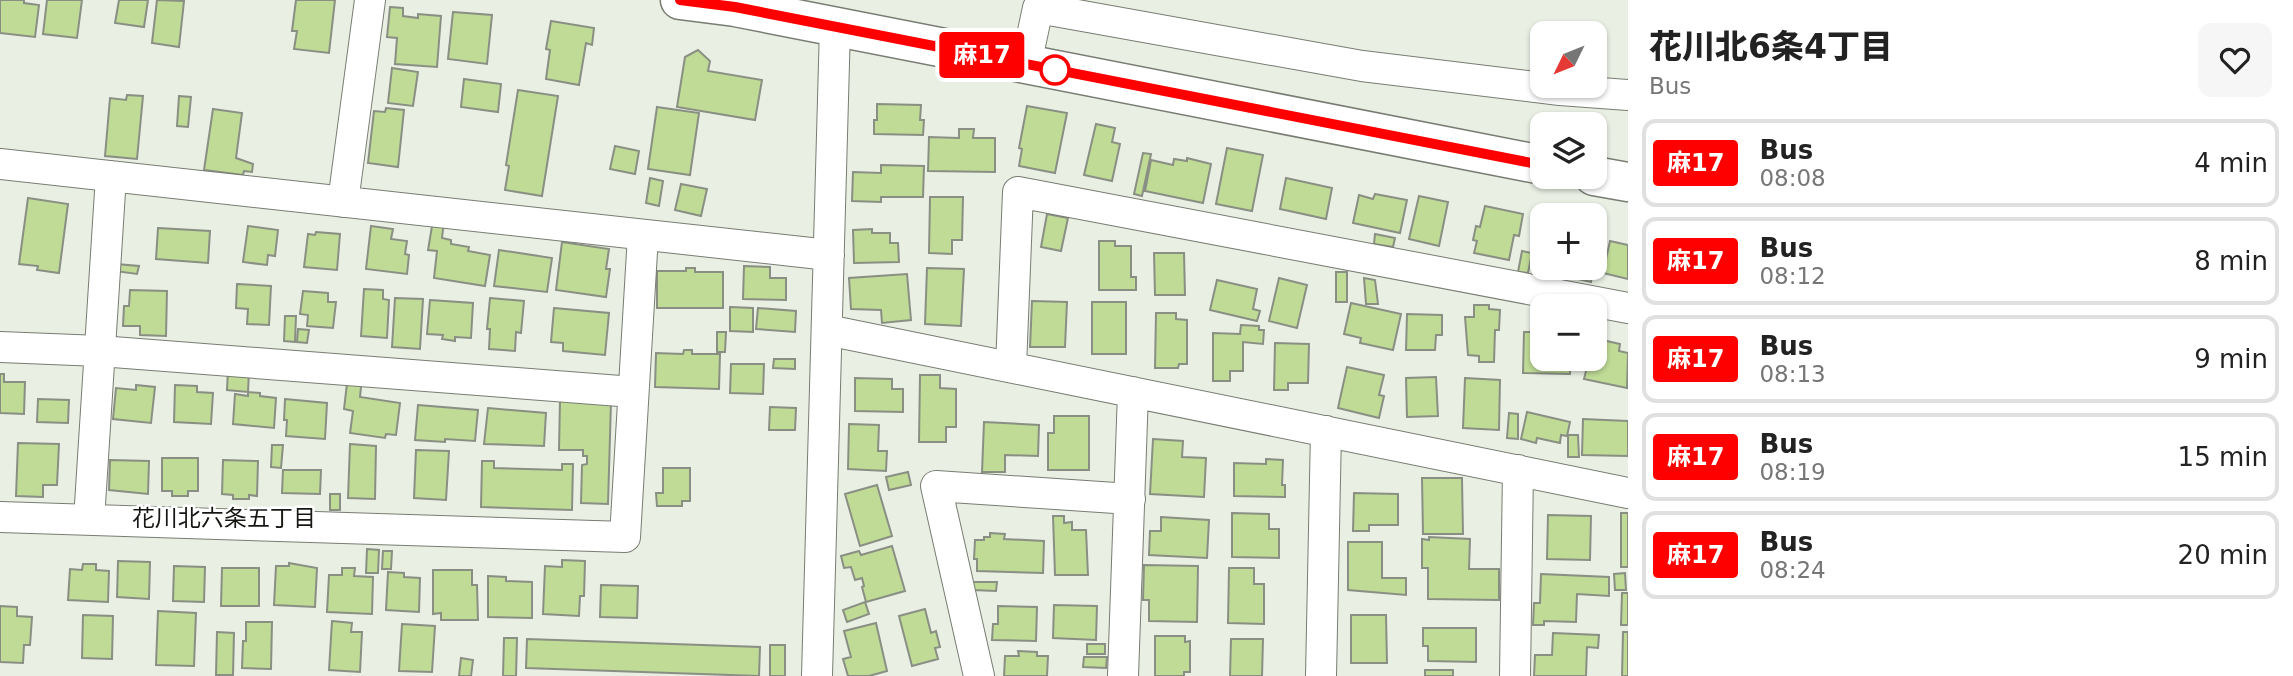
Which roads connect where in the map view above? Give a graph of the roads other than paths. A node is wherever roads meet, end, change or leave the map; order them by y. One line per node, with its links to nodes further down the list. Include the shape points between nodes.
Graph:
1 (370, 0): 11 (street)
2 (680, 0): 3 (street)
3 (835, 27): 4 (street); 13 (street)
4 (1026, 64): 5 (street, via 1038,8 1362,66); 6 (street)
5 (1628, 95)
6 (1530, 163)
7 (0, 164): 8 (street)
8 (111, 176): 11 (street); 17 (street)
9 (1607, 178): 10 (street)
10 (1628, 182)
11 (343, 202): 12 (street)
12 (643, 235): 13 (street); 19 (street)
13 (829, 255): 15 (street)
14 (1628, 308): 18 (street, via 1018,192)
15 (827, 330): 18 (street); 27 (street)
16 (0, 347): 17 (street)
17 (100, 351): 19 (street); 26 (street)
18 (1011, 367): 20 (street)
19 (633, 391): 26 (street, via 625,537)
20 (1133, 392): 21 (street); 24 (street)
21 (1326, 431): 22 (street); 30 (street)
22 (1518, 470): 23 (street); 31 (street)
23 (1628, 493)
24 (1130, 499): 28 (street, via 936,486); 29 (street)
25 (0, 517): 26 (street)
26 (89, 520)
27 (817, 676)
28 (979, 676)
29 (1123, 676)
30 (1321, 676)
31 (1515, 676)

